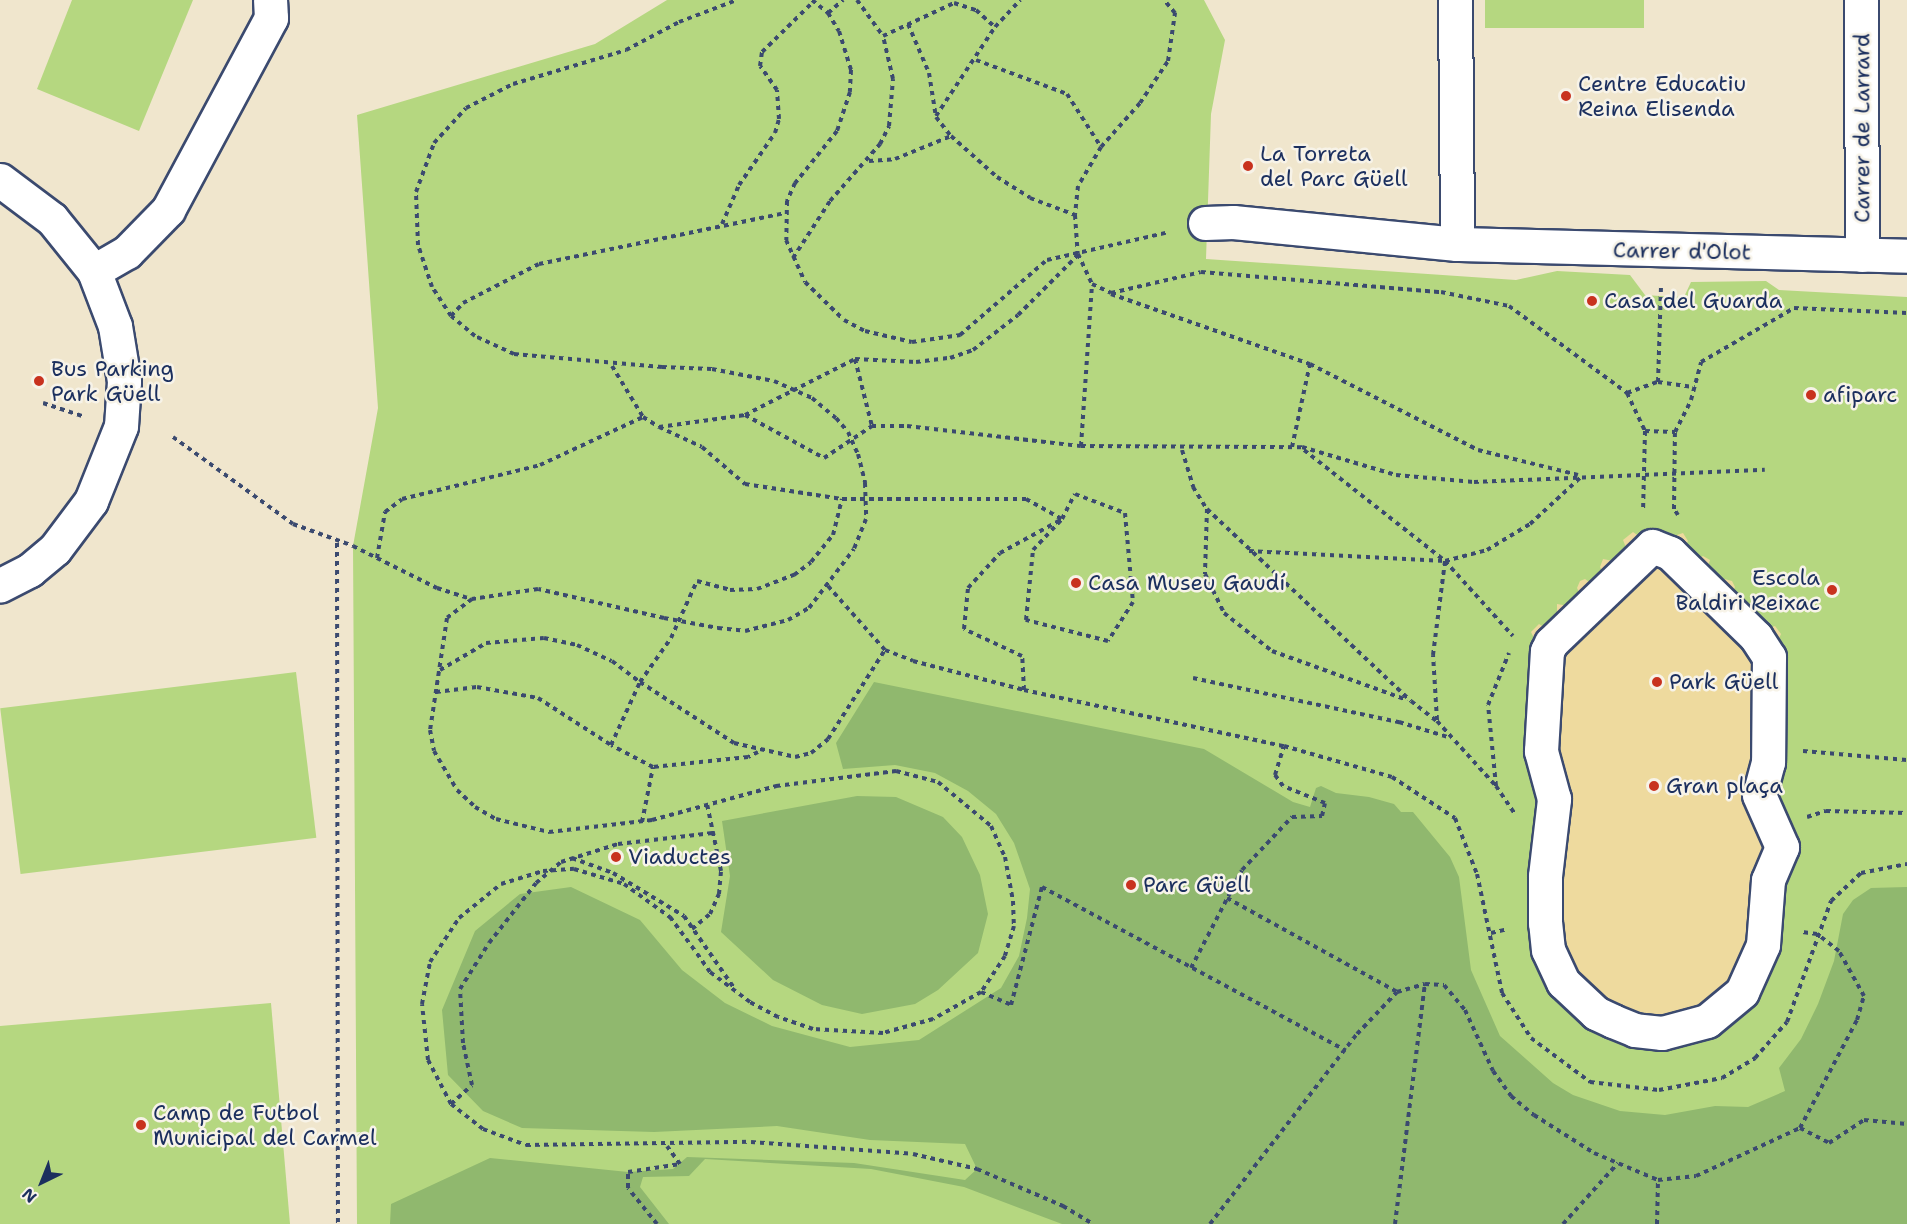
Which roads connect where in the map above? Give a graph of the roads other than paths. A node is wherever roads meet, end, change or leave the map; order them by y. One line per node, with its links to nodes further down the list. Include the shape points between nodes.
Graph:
1 (270, 0): 9 (street, via 271,18 168,210 127,252)
2 (1455, 0): 6 (street)
3 (1861, 0): 7 (street, Carrer de Larrard)
4 (0, 180): 9 (street, via 52,219)
5 (1205, 223): 6 (street, Carrer d'Olot, via 1233,222)
6 (1457, 244): 7 (street, Carrer d'Olot)
7 (1862, 255): 8 (street, Carrer d'Olot)
8 (1907, 256)
9 (94, 271): 10 (street, via 113,317 122,356 121,426 91,501 75,527 30,570)
10 (0, 585)
11 (1781, 757): 11 (street, via 1769,657 1756,637 1662,547 1644,550 1551,643 1544,669 1542,740 1554,799 1545,876 1548,950 1563,982 1596,1013 1635,1030 1684,1030 1707,1021 1742,992 1763,945 1768,880 1782,847 1758,795)

